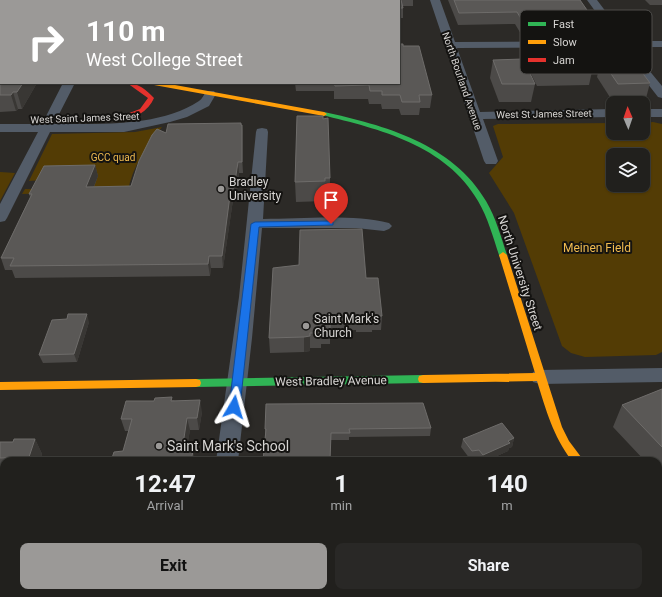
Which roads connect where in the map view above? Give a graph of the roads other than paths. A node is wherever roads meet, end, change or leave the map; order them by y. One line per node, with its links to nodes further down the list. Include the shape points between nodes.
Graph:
1 (435, 0): 4 (street, North Bourland Avenue)
2 (592, 0): 3 (street)
3 (600, 10)
4 (450, 45): 5 (street); 15 (street, North Bourland Avenue)
5 (520, 45)
6 (646, 74): 11 (street)
7 (68, 84): 18 (street)
8 (133, 84): 16 (main road, via 138,86 151,100 140,112)
9 (159, 84): 10 (main road, North University Street)
10 (210, 94): 16 (street, West Saint James Street, via 165,111); 18 (street, West Saint James Street, via 205,102 193,109 146,124 109,129); 26 (main road, North University Street, via 364,122 426,148 454,167 478,193 492,218)
11 (662, 94)
12 (650, 113): 13 (street)
13 (662, 113)
14 (606, 114): 15 (street, West St James Street)
15 (476, 117): 21 (street, North Bourland Avenue)
16 (118, 119): 18 (street, West Saint James Street)
17 (0, 120): 18 (street, West Saint James Street)
18 (48, 125): 19 (street, West Saint James Street); 22 (street)
19 (0, 128)
20 (262, 132): 23 (street)
21 (491, 161)
22 (0, 218)
23 (255, 224): 24 (street, via 356,223); 27 (street)
24 (384, 226)
25 (662, 375): 26 (street, West Bradley Avenue)
26 (540, 377): 27 (main road, West Bradley Avenue); 30 (main road, North University Street, via 557,427)
27 (237, 381): 28 (main road, West Bradley Avenue); 29 (street)
28 (0, 386)
29 (228, 457)
30 (575, 457)

